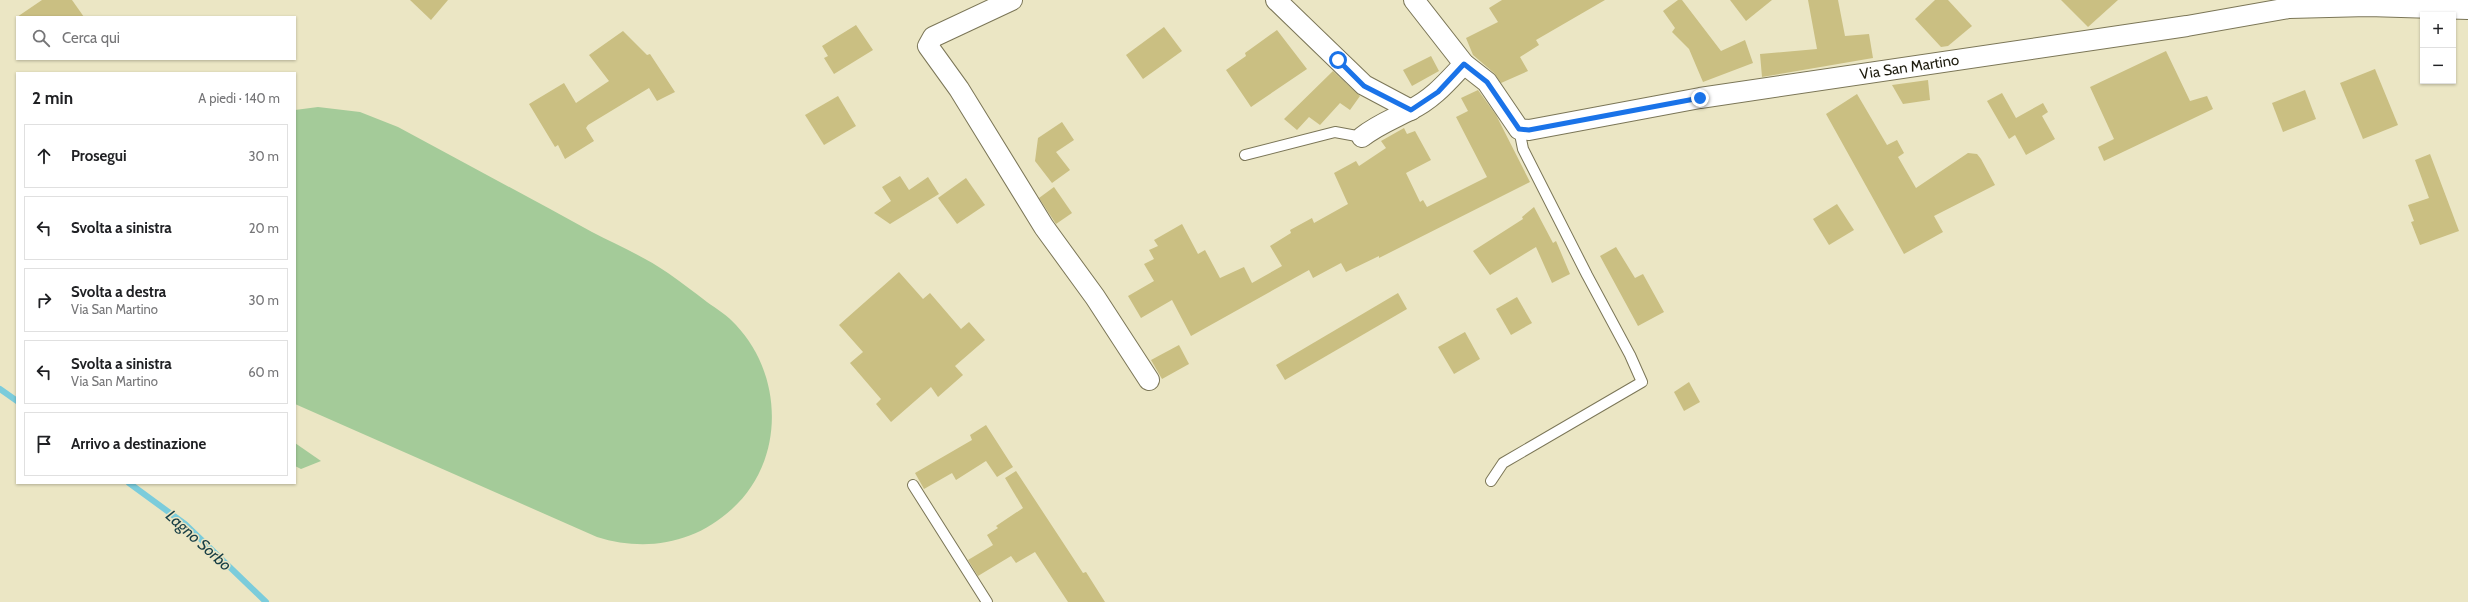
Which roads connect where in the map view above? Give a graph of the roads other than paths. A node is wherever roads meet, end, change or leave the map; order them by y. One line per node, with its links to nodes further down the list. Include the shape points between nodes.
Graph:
1 (1012, 0): 10 (street, via 933,37 928,46 959,89 1044,227 1095,297)
2 (1276, 0): 6 (street, via 1364,86)
3 (1414, 0): 5 (street)
4 (2468, 9): 7 (street, Via San Martino, via 2368,6 2289,8 2180,27 1700,98 1529,130)
5 (1464, 64): 6 (street, via 1438,92); 7 (street, via 1487,82)
6 (1411, 110): 8 (street, via 1375,126)
7 (1519, 129): 11 (lane, via 1523,149 1642,382 1503,463)
8 (1362, 137): 9 (lane, via 1335,132)
9 (1245, 154)
10 (1149, 380)
11 (1491, 481)
12 (913, 485): 13 (lane)
13 (987, 602)

